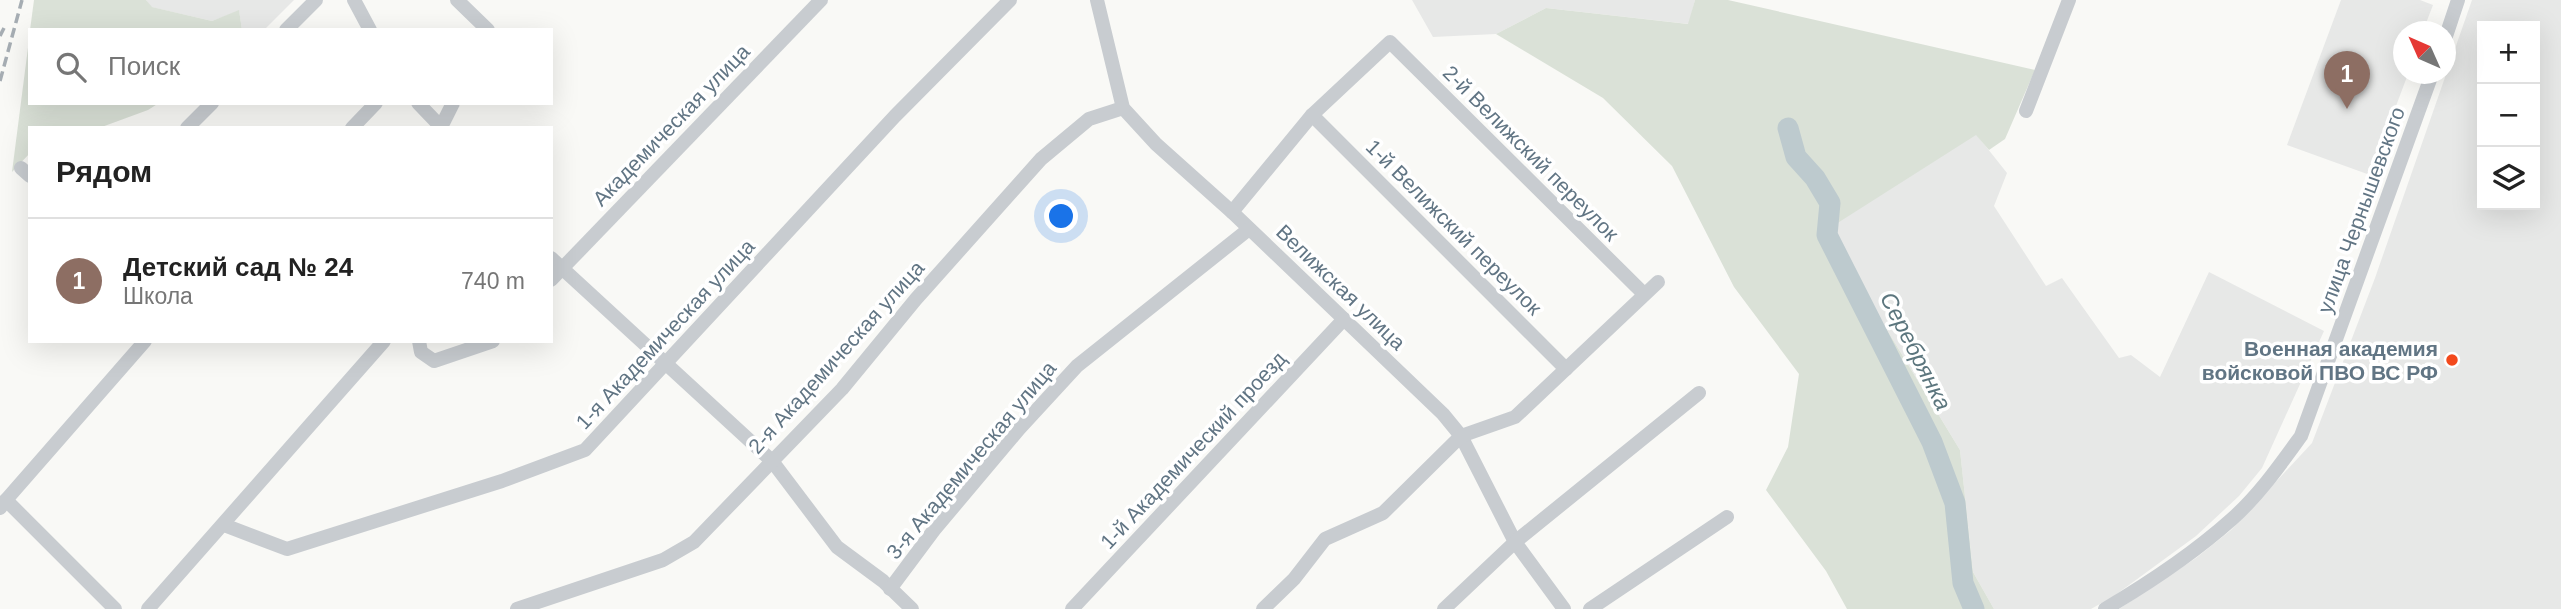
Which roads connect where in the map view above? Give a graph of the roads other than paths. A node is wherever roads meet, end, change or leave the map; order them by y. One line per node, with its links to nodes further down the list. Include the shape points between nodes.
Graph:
1 (316, 0): 10 (street)
2 (355, 0): 11 (street)
3 (457, 0): 12 (street)
4 (821, 0): 27 (street, Академическая улица)
5 (1010, 0): 35 (street, 1-я Академическая улица)
6 (1097, 0): 18 (street, Велижская улица)
7 (2069, 0): 19 (street)
8 (2458, 0): 9 (street)
9 (2450, 21)
10 (288, 28)
11 (369, 28)
12 (486, 28)
13 (2428, 84): 54 (street, улица Чернышевского, via 2301,436 2272,477 2233,518)
14 (210, 105): 21 (street)
15 (374, 105): 22 (street)
16 (420, 105): 23 (street)
17 (452, 105): 24 (street)
18 (1123, 108): 25 (street, Велижская улица); 39 (street, 2-я Академическая улица, via 1089,119 1041,159 842,388)
19 (2026, 111)
20 (1312, 114): 25 (street); 29 (street, 2-й Велижский переулок, via 1390,42); 36 (street, 1-й Велижский переулок)
21 (189, 126)
22 (354, 126)
23 (441, 126)
24 (442, 126)
25 (1232, 212): 26 (street, Велижская улица)
26 (1250, 229): 30 (street, Велижская улица); 44 (street, 3-я Академическая улица, via 1077,366 934,530)
27 (556, 263): 35 (street)
28 (1658, 282): 29 (street)
29 (1644, 294): 36 (street)
30 (1344, 320): 38 (street, Велижская улица); 49 (street, 1-й Академический проезд)
31 (143, 343): 40 (street)
32 (382, 343): 42 (street)
33 (419, 343): 34 (street, via 421,352 435,361)
34 (487, 343)
35 (665, 362): 39 (street); 42 (street, 1-я Академическая улица, via 585,450 502,481 287,549)
36 (1566, 369): 38 (street, via 1515,417)
37 (1699, 393): 43 (street)
38 (1461, 436): 43 (street, Велижская улица); 50 (street, via 1382,513 1325,539)
39 (772, 461): 44 (street, via 837,547); 47 (street, 2-я Академическая улица, via 694,542 663,560)
40 (3, 504): 45 (street)
41 (1727, 517): 53 (street)
42 (224, 525): 46 (street)
43 (1515, 542): 51 (street); 52 (street, Велижская улица)
44 (890, 589): 48 (street)
45 (115, 609)
46 (148, 609)
47 (517, 609)
48 (912, 609)
49 (1072, 609)
50 (1263, 609)
51 (1444, 609)
52 (1564, 609)
53 (1590, 609)
54 (2105, 609)

